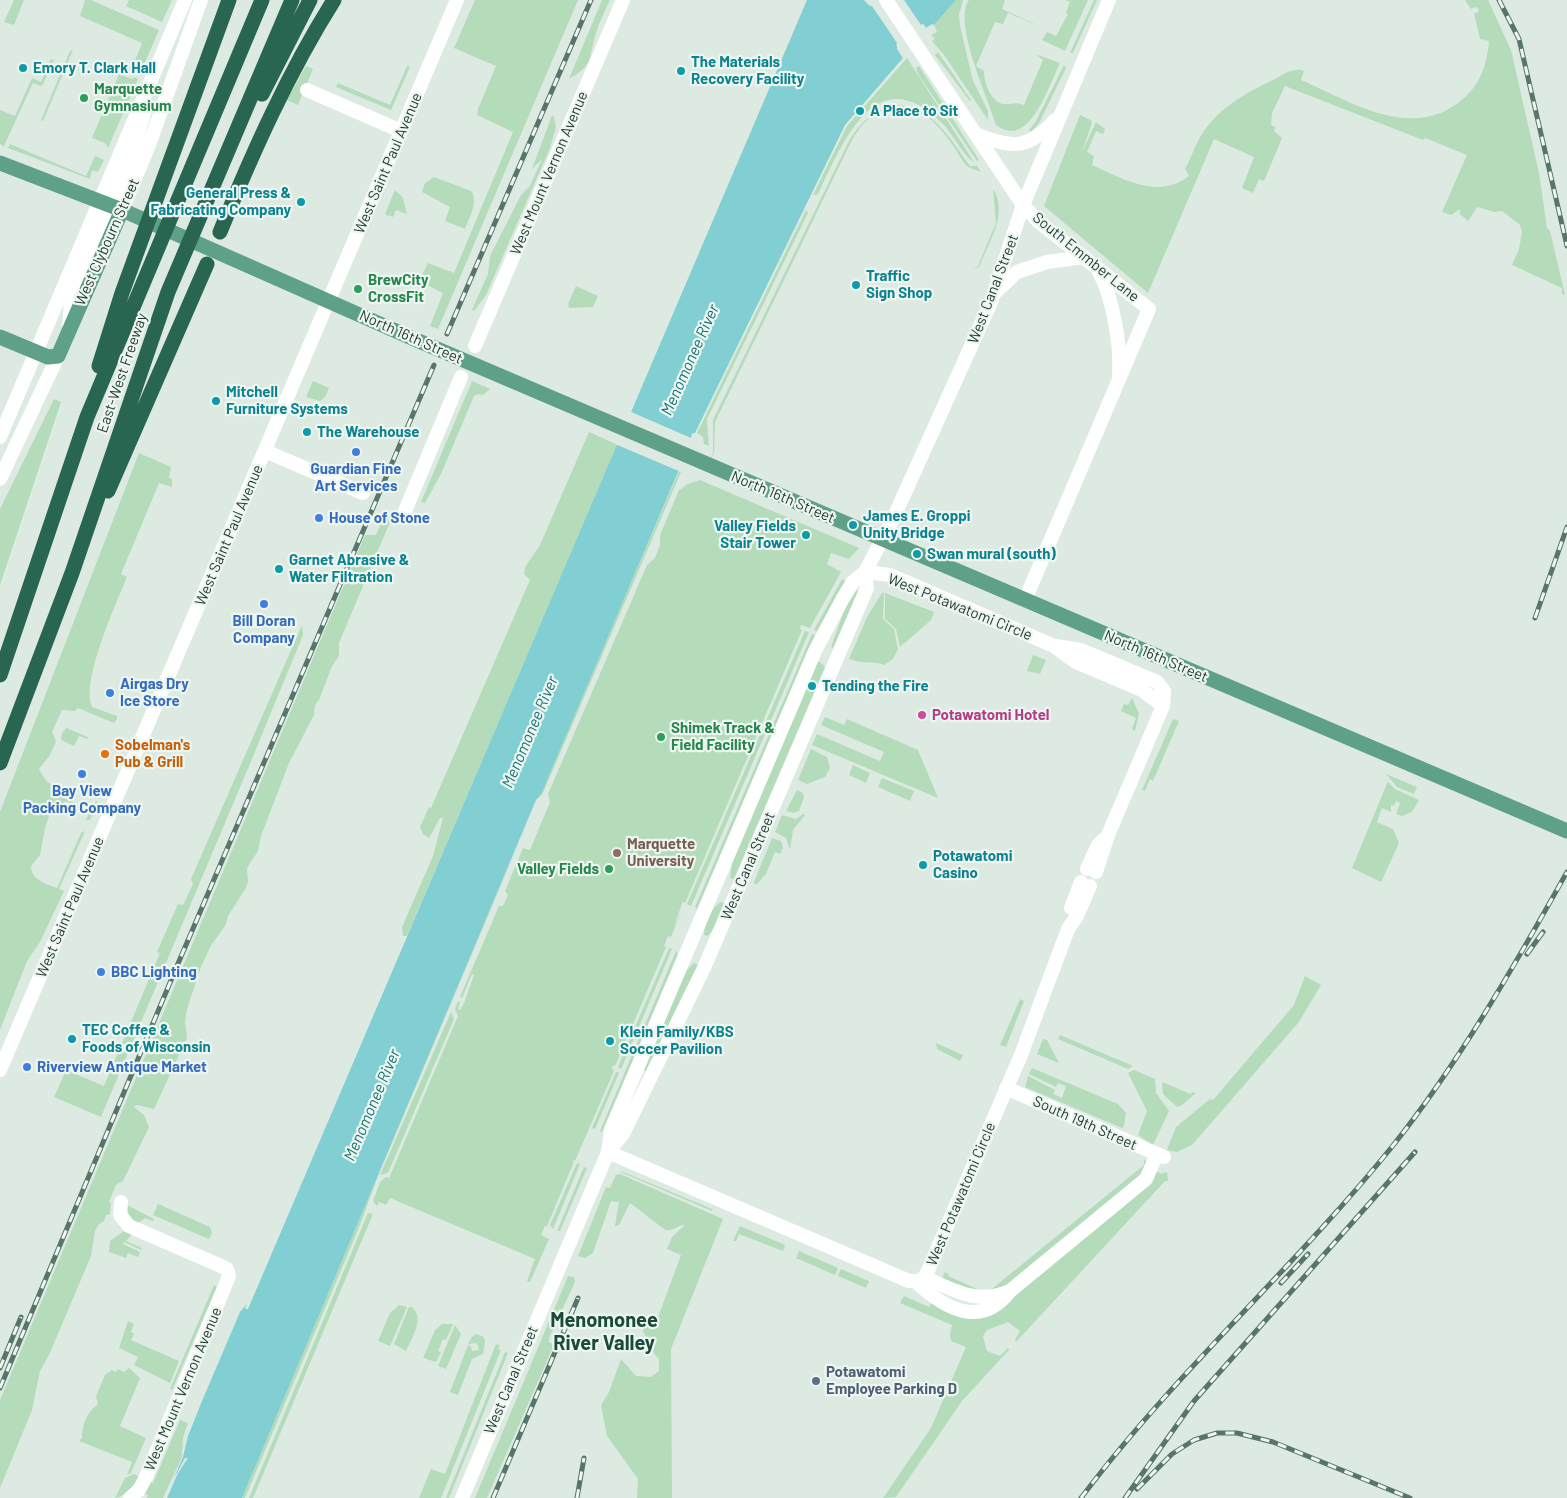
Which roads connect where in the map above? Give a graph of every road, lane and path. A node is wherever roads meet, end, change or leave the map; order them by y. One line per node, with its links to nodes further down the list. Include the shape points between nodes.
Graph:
1 (185, 0): 12 (street, West Clybourn Street)
2 (201, 0): 21 (street, West Clybourn Street)
3 (229, 0): 36 (highway, via 122,293)
4 (262, 0): 36 (highway, East-West Freeway)
5 (292, 0): 18 (highway, East-West Freeway)
6 (310, 0): 18 (highway)
7 (334, 0): 22 (highway, via 289,79)
8 (457, 0): 15 (street, West Saint Paul Avenue)
9 (623, 0): 29 (street, West Mount Vernon Avenue)
10 (886, 0): 16 (street, South Emmber Lane)
11 (1109, 0): 14 (street, West Canal Street)
12 (156, 65): 19 (street, West Clybourn Street); 21 (street, via 129,163 116,194 117,204)
13 (307, 90): 15 (street)
14 (1060, 114): 16 (street, via 1040,134 1025,143 1006,145); 20 (street, West Canal Street)
15 (401, 131): 35 (street, West Saint Paul Avenue)
16 (978, 135): 20 (street, South Emmber Lane)
17 (0, 163): 19 (main road, North 16th Street)
18 (212, 191): 40 (highway, East-West Freeway, via 152,335)
19 (99, 200): 21 (main road, North 16th Street); 27 (street, via 106,207 106,214 71,298); 30 (street, West Clybourn Street)
20 (1024, 204): 23 (street, South Emmber Lane, via 1038,221); 26 (street, West Canal Street)
21 (122, 210): 27 (main road, West Clybourn Street); 42 (main road, North 16th Street, via 423,343)
22 (220, 232)
23 (1084, 256): 25 (street, South Emmber Lane); 26 (street, via 1047,262 1017,272)
24 (207, 264): 40 (highway)
25 (1096, 267): 33 (street, via 1106,284 1118,347); 33 (street, South Emmber Lane, via 1149,309)
26 (994, 293): 41 (street, West Canal Street, via 891,523)
27 (69, 330): 31 (main road, West Clybourn Street)
28 (0, 337): 30 (main road)
29 (475, 346)
30 (34, 352): 31 (main road, via 48,357); 34 (street, West Clybourn Street)
31 (58, 356): 37 (street, West Clybourn Street)
32 (461, 377): 39 (street)
33 (1119, 381): 42 (street)
34 (0, 437)
35 (265, 451): 38 (street); 54 (street, West Saint Paul Avenue)
36 (71, 464): 44 (highway, East-West Freeway)
37 (0, 479)
38 (363, 493)
39 (405, 510)
40 (72, 572): 46 (highway, East-West Freeway)
41 (865, 572): 43 (street, West Potawatomi Circle, via 890,575); 49 (street, West Canal Street, via 853,582 824,633); 51 (street, West Canal Street, via 867,588)
42 (1025, 600): 47 (main road, North 16th Street)
43 (1054, 646): 45 (street, West Potawatomi Circle, via 1076,662 1142,690); 45 (street, West Potawatomi Circle, via 1081,650 1157,682 1164,691)
44 (0, 675)
45 (1163, 706): 48 (street, West Potawatomi Circle)
46 (0, 763)
47 (1567, 831)
48 (1091, 870)
49 (716, 884): 51 (street); 52 (street, West Canal Street)
50 (1086, 884): 55 (street, West Potawatomi Circle, via 1077,916 1068,929)
51 (736, 893): 53 (street, West Canal Street)
52 (687, 950): 53 (street); 56 (street, West Canal Street, via 611,1130)
53 (709, 958): 56 (street, West Canal Street, via 623,1134)
54 (0, 1070)
55 (1006, 1088): 58 (street, West Potawatomi Circle); 58 (street, South 19th Street, via 1160,1156 1146,1179 991,1309 972,1313 933,1298)
56 (608, 1152): 58 (street, West Potawatomi Circle); 60 (street, West Canal Street)
57 (121, 1202): 59 (street, West Mount Vernon Avenue, via 120,1216 129,1226 221,1266 227,1269 229,1276 146,1477)
58 (920, 1280)
59 (130, 1498)
60 (462, 1498)

